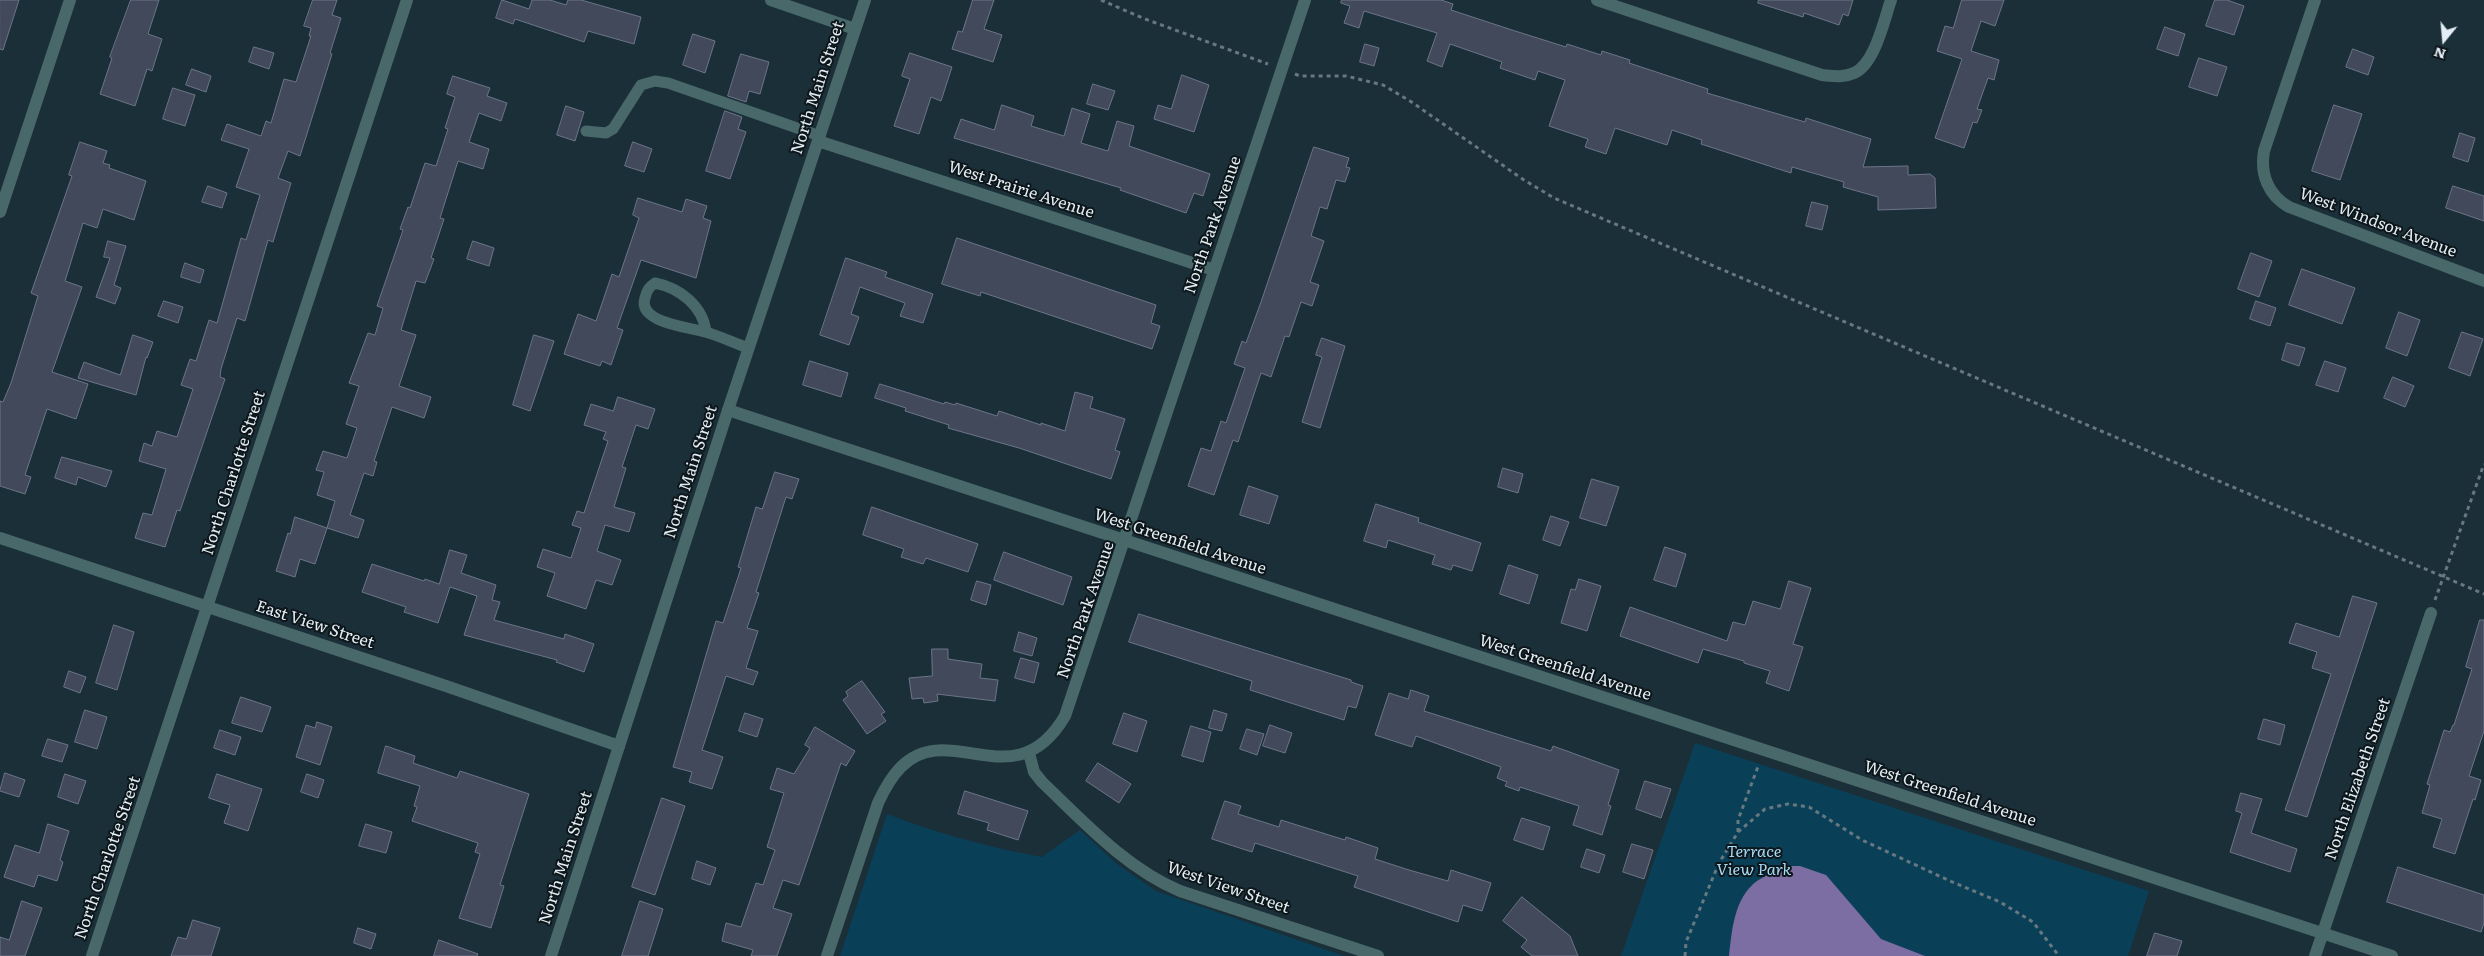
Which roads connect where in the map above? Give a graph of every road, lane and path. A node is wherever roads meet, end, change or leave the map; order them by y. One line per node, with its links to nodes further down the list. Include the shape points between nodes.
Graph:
1 (70, 0): 15 (street)
2 (407, 0): 26 (street, North Charlotte Street)
3 (771, 0): 10 (street)
4 (865, 0): 10 (street, North Main Street)
5 (1101, 0): 11 (path)
6 (1305, 0): 16 (street, North Park Avenue)
7 (1597, 0): 8 (street, via 1822,75 1840,77 1855,73 1866,63 1875,48)
8 (1891, 0)
9 (2315, 0): 17 (street, West Windsor Avenue, via 2264,151 2262,160 2267,186 2280,202 2289,206)
10 (855, 29): 14 (street, North Main Street)
11 (1269, 65)
12 (1295, 74): 24 (path, via 1346,76 1383,85 1554,198)
13 (586, 131): 14 (lane, via 606,133 613,129 641,85 655,82 668,83)
14 (819, 138): 16 (street, West Prairie Avenue); 19 (street, North Main Street)
15 (0, 212)
16 (1214, 270): 23 (street, North Park Avenue)
17 (2484, 281)
18 (706, 332): 18 (lane, via 661,321 646,311 644,301 648,287 655,283 668,285 680,293 696,306); 19 (lane)
19 (748, 348): 20 (street, North Main Street)
20 (728, 410): 23 (street, West Greenfield Avenue); 28 (street, North Main Street)
21 (2484, 464): 24 (path)
22 (0, 538): 26 (street, East View Street)
23 (1126, 542): 29 (street, West Greenfield Avenue); 30 (street, North Park Avenue, via 1065,716 1045,744)
24 (2444, 576): 25 (path); 27 (path)
25 (2484, 594)
26 (207, 606): 28 (street, East View Street); 33 (street, North Charlotte Street)
27 (2431, 613): 32 (street, North Elizabeth Street)
28 (619, 746): 34 (street, North Main Street)
29 (1764, 750): 31 (path, via 1738,820); 32 (street, West Greenfield Avenue)
30 (1028, 753): 35 (street, North Park Avenue, via 1006,757 937,751 920,755 901,767 878,803); 36 (street, West View Street, via 1034,772 1042,782 1123,857 1150,877 1180,891)
31 (1738, 832): 37 (path, via 1719,863 1686,942); 38 (path, via 1765,809 1788,804 1809,807 1862,840 2017,911 2033,922)
32 (2323, 933): 39 (street, North Elizabeth Street); 40 (street, West Greenfield Avenue)
33 (92, 956)
34 (551, 956)
35 (827, 956)
36 (1378, 956)
37 (1685, 956)
38 (2059, 956)
39 (2315, 956)
40 (2392, 956)

